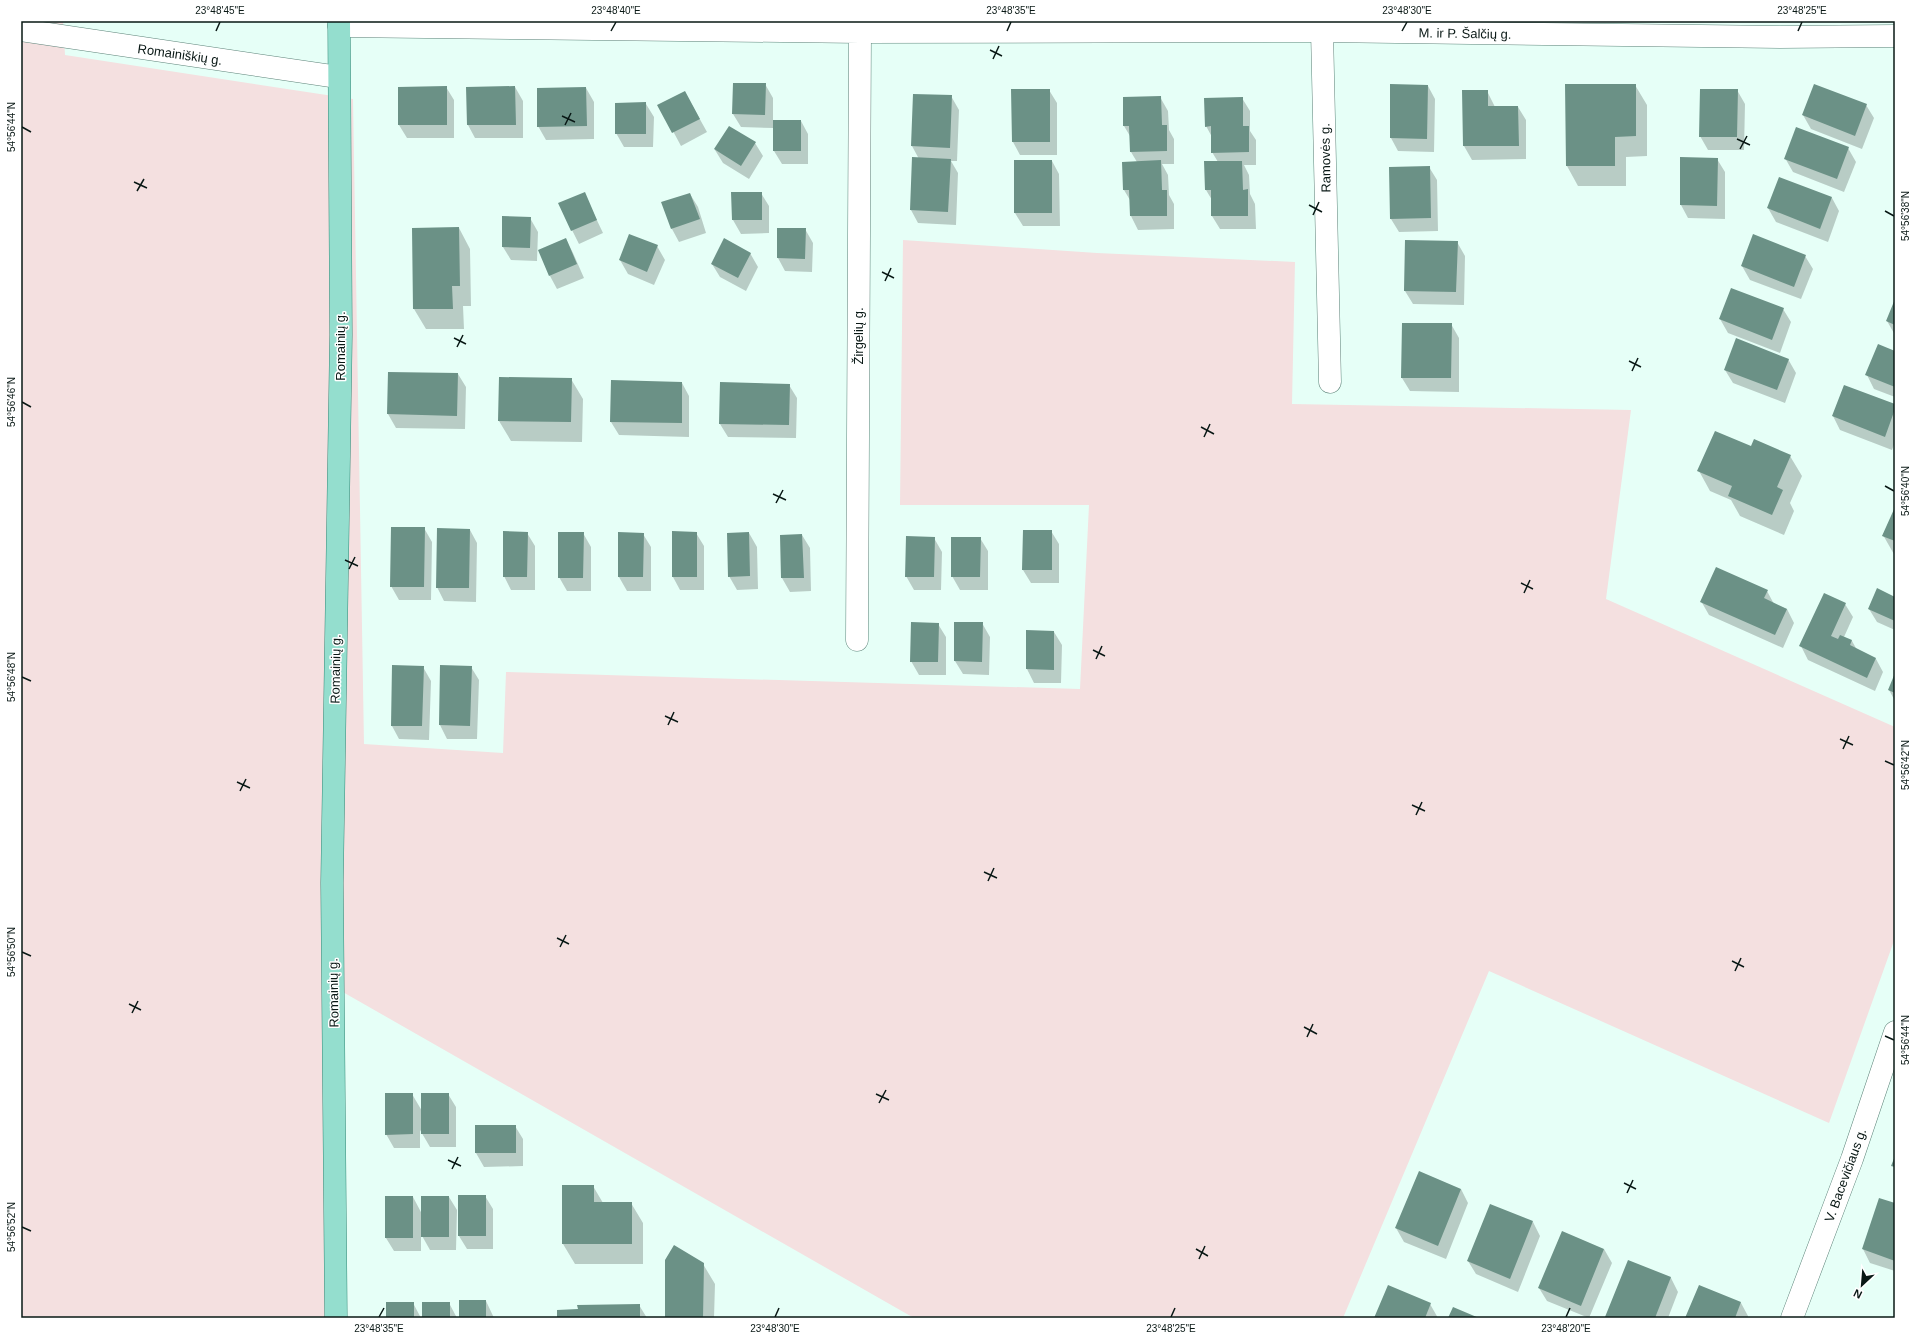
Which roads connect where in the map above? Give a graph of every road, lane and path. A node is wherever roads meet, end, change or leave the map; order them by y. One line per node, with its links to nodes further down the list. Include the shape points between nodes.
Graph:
1 (339, 24): 4 (street, M. ir P. Šalčių g.); 6 (main road, Romainių g.)
2 (21, 30): 6 (street, Romainiškių g.)
3 (1322, 31): 4 (street, M. ir P. Šalčių g.); 5 (street, M. ir P. Šalčių g.); 7 (street, Ramovės g.)
4 (860, 32): 8 (street, Žirgelių g.)
5 (1895, 36)
6 (338, 78): 10 (main road, Romainių g., via 340,335 332,883)
7 (1330, 382)
8 (857, 640)
9 (1895, 1032): 11 (street, V. Bacevičiaus g., via 1852,1159)
10 (336, 1318)
11 (1792, 1318)

